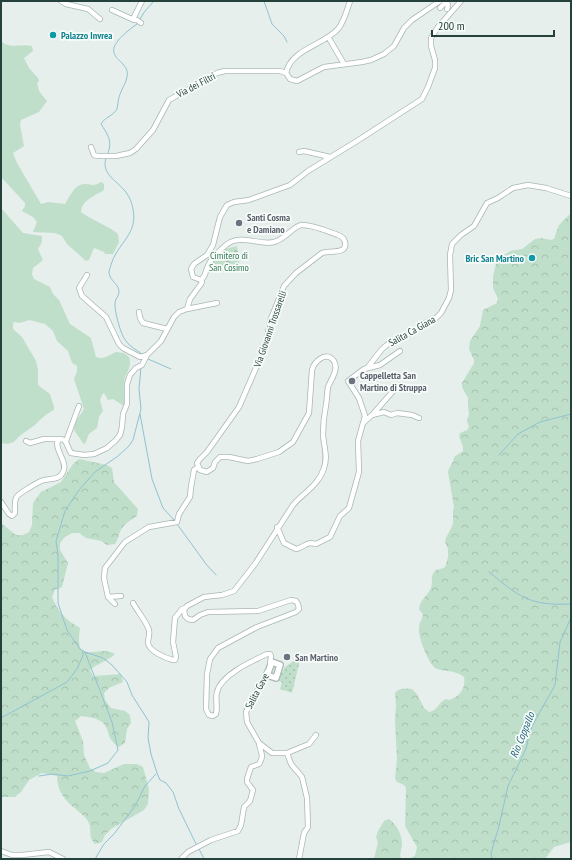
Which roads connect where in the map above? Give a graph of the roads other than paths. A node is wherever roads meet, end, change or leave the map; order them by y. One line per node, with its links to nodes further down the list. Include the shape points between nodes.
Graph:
1 (61, 1): 10 (street, via 88,9)
2 (142, 1): 9 (street, via 137,21)
3 (350, 1): 13 (street, via 337,30 297,56)
4 (440, 1): 12 (street, via 404,28 390,51 371,60)
5 (447, 1): 7 (street); 8 (street)
6 (461, 1): 16 (street, via 438,26 431,38 435,68 422,98)
7 (440, 8)
8 (447, 9)
9 (112, 10)
10 (100, 19)
11 (330, 40): 12 (street)
12 (344, 64): 13 (street, via 324,67 297,80 290,79)
13 (286, 73): 14 (street, Via dei Filtri, via 280,71 217,74 169,100 153,130 136,149 126,155 97,156)
14 (90, 147)
15 (299, 152): 16 (street)
16 (330, 157): 19 (street, via 284,188 227,205 220,217 213,245 191,269 193,277)
17 (571, 196): 26 (street, Salita Ca Giana, via 546,188 525,186 513,188 487,203 474,226 452,244 451,290 441,313 417,330 388,344)
18 (87, 275): 25 (street, via 79,288 82,296 106,317 123,348 140,357)
19 (201, 280): 21 (street); 35 (street, Via Giovanni Trossarelli, via 209,264 232,242 275,242 301,225 338,235 345,242 341,251 322,253 284,286 270,321 266,344 239,408 199,460)
20 (217, 303): 21 (street)
21 (187, 309): 23 (street, via 176,314)
22 (139, 312): 23 (street, via 143,323)
23 (167, 329): 25 (street)
24 (400, 351): 26 (street, Salita Ca Giana, via 380,365)
25 (147, 355): 34 (street, via 142,365 130,375 122,427 115,441 101,451 84,455 71,453)
26 (368, 368): 31 (street, Salita Ca Giana, via 348,382 361,403 365,416)
27 (394, 390): 29 (street)
28 (79, 406): 34 (street)
29 (372, 416): 30 (street, via 384,412); 31 (street)
30 (419, 418)
31 (363, 424): 37 (street, via 358,445 359,472 349,508 340,516 330,538 295,549 284,542)
32 (59, 439): 33 (street, via 44,439 30,443); 34 (street); 36 (street, via 57,444 64,467 60,476 42,481 18,494 15,500 15,513 12,516)
33 (26, 441)
34 (66, 441)
35 (198, 467): 37 (street, via 201,471 207,472 220,457 252,460 279,452 290,445 310,413 313,366 317,360 324,357 332,359 336,366 328,389 325,411 325,468 315,485 300,496); 39 (street, via 192,476 190,497 177,522 147,528 125,542 107,565 104,578)
36 (1, 502)
37 (277, 528): 42 (street, via 255,564 234,591 204,597)
38 (121, 596): 39 (street)
39 (108, 597): 41 (street)
40 (134, 603): 42 (street, via 149,632 150,647 170,660 175,659 175,618)
41 (115, 604)
42 (185, 608): 44 (street, Salita Gave, via 184,615 193,620 212,611 258,611 291,600 299,605 296,612 257,627 218,648 210,659 206,709 209,715 213,716 216,714 216,693 225,679 262,656 267,654 271,659 266,676 246,712 247,722)
43 (316, 735): 45 (street, via 309,744)
44 (259, 743): 45 (street, Salita Gave, via 272,753); 48 (street, via 262,756 259,764 251,767 248,776 247,782 253,790 250,801 244,807 238,831 211,840 188,852)
45 (287, 753): 49 (street, via 291,764 302,777 307,798 308,827 304,833)
46 (1, 851): 47 (street, via 12,855 49,852)
47 (63, 859)
48 (181, 859)
49 (299, 859)

